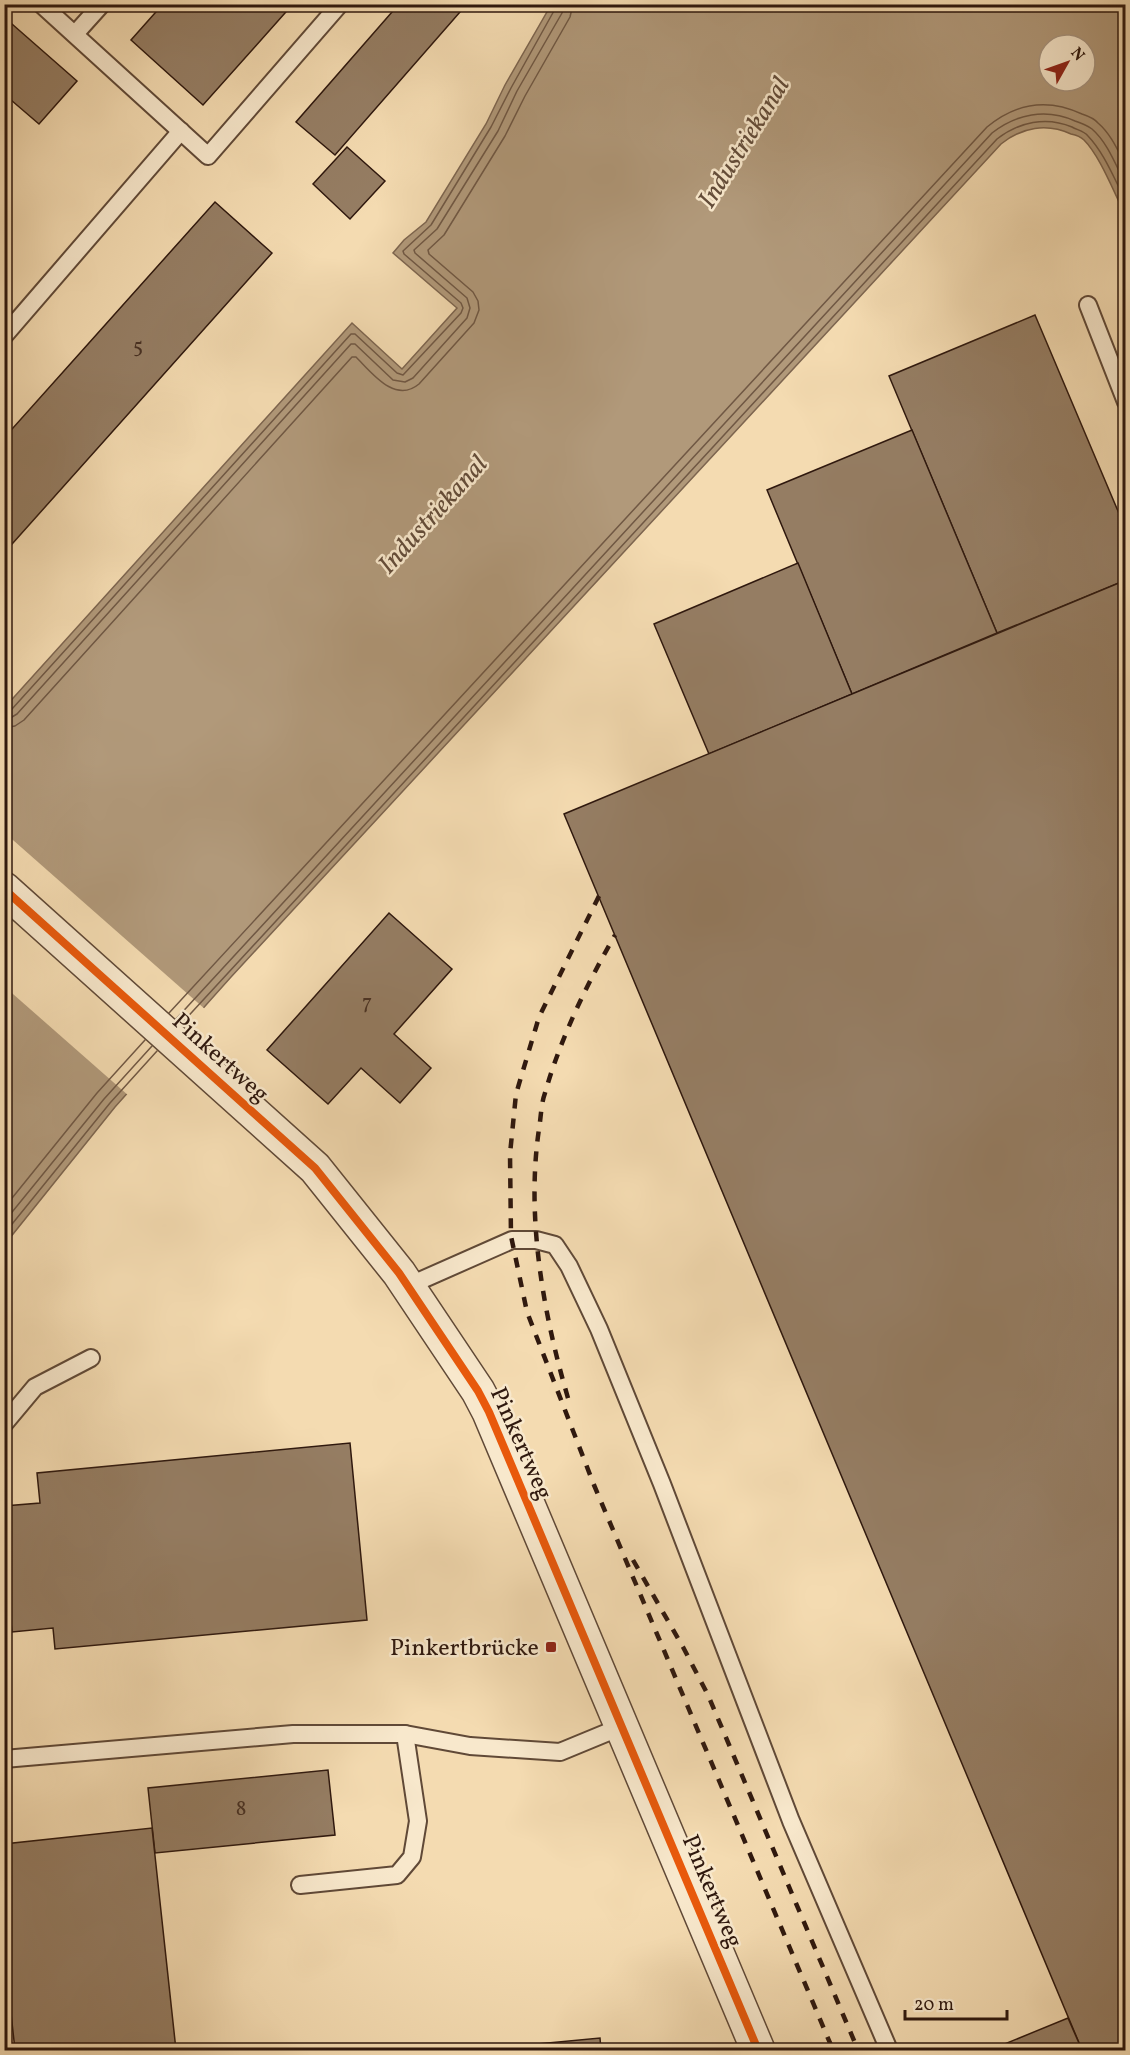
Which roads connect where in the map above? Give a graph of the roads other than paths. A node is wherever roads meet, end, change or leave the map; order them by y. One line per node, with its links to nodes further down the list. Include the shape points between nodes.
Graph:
1 (41, 4): 4 (lane)
2 (102, 4): 4 (lane)
3 (340, 4): 5 (lane, via 208,156)
4 (75, 34): 5 (lane)
5 (181, 131): 7 (lane)
6 (1088, 305): 8 (lane)
7 (4, 336)
8 (1125, 402)
9 (4, 889): 10 (street, Pinkertweg, via 315,1168)
10 (408, 1286): 13 (street, Pinkertweg, via 489,1412); 18 (lane, via 512,1240 555,1245 569,1266 662,1484 791,1821)
11 (91, 1358): 12 (lane, via 35,1388)
12 (4, 1424)
13 (623, 1726): 14 (lane, via 560,1752 470,1746); 17 (street, Pinkertweg)
14 (405, 1734): 15 (lane, via 293,1734); 16 (lane, via 418,1821 412,1857 397,1875)
15 (4, 1759)
16 (300, 1885)
17 (758, 2050)
18 (889, 2050)

